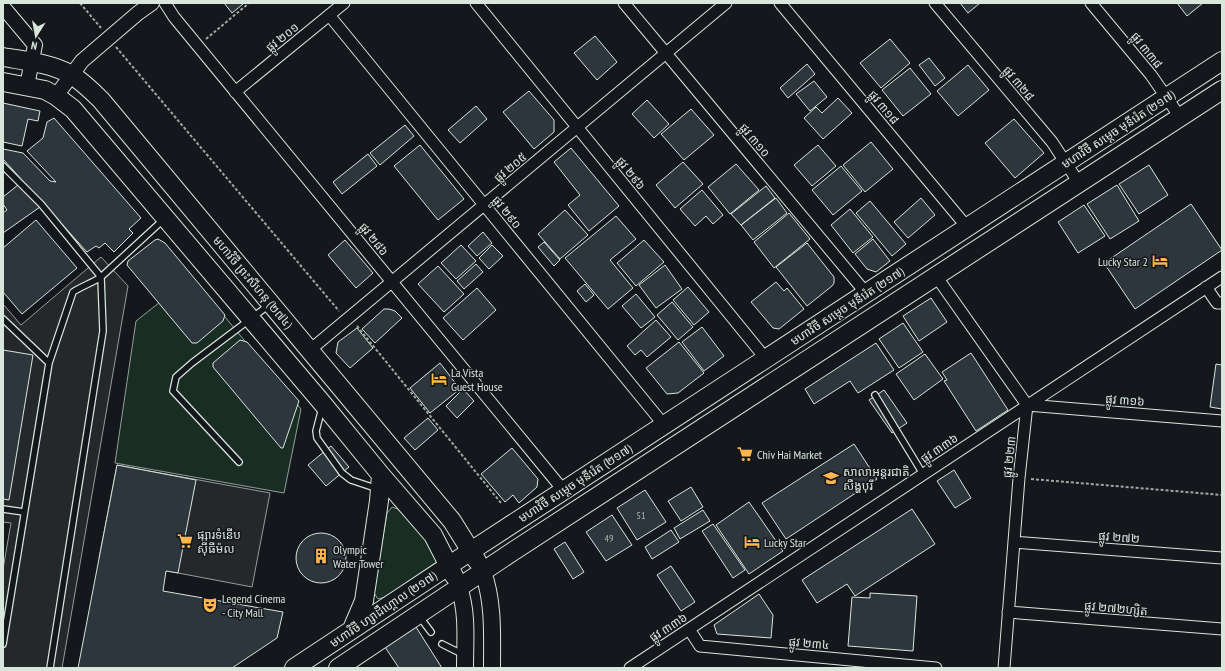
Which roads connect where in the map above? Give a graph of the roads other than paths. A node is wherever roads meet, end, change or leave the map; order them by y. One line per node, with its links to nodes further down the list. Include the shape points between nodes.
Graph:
1 (152, 3): 16 (street, via 82,61)
2 (165, 3): 20 (street, ផ្លូវ ២៨៦)
3 (344, 3): 11 (street, ផ្លូវ ២០១)
4 (476, 3): 24 (street, ផ្លូវ ២៩៦)
5 (624, 3): 12 (street, ផ្លូវ ៣១០)
6 (726, 3): 12 (street, ផ្លូវ ២០៥)
7 (780, 3): 30 (street, ផ្លូវ ៣១៨)
8 (935, 3): 25 (street, ផ្លូវ ៣២៨, via 1052,142)
9 (1091, 3): 22 (street, ផ្លូវ ៣៣៨)
10 (3, 7): 15 (street, via 35,45)
11 (330, 15): 20 (street, ផ្លូវ ២០១); 28 (street, ផ្លូវ ២៩០)
12 (666, 53): 24 (street, ផ្លូវ ២០៥); 36 (street, ផ្លូវ ៣១០)
13 (3, 57): 15 (main road, មហាវិថី ព្រះសីហនុ (២៧៤))
14 (1222, 61): 22 (main road, មហាវិថី សម្តេច មុនីរ៉េត (២១៧))
15 (32, 62): 16 (main road, មហាវិថី ព្រះសីហនុ (២៧៤), via 53,66); 18 (street)
16 (71, 75): 21 (street); 38 (main road, មហាវិថី ព្រះសីហនុ (២៧៤), via 101,100)
17 (3, 82): 18 (main road, មហាវិថី ព្រះសីហនុ (២៧៤))
18 (27, 86): 21 (main road, មហាវិថី ព្រះសីហនុ (២៧៤), via 45,90)
19 (1222, 90): 23 (main road, មហាវិថី សម្តេច មុនីរ៉េត (២១៧))
20 (235, 92): 34 (street, ផ្លូវ ២៨៦)
21 (56, 96): 29 (main road, មហាវិថី ព្រះសីហនុ (២៧៤), via 73,109)
22 (1167, 98): 23 (street, ផ្លូវ ៣៣៨); 25 (main road, មហាវិថី សម្តេច មុនីរ៉េត (២១៧))
23 (1180, 117): 27 (main road, មហាវិថី សម្តេច មុនីរ៉េត (២១៧))
24 (577, 127): 28 (street, ផ្លូវ ២០៥); 42 (street, ផ្លូវ ២៩៦)
25 (1066, 163): 27 (street, ផ្លូវ ៣២៨); 30 (main road, មហាវិថី សម្តេច មុនីរ៉េត (២១៧))
26 (3, 166): 33 (lane, via 41,204)
27 (1079, 183): 31 (main road, មហាវិថី សម្តេច មុនីរ៉េត (២១៧))
28 (484, 205): 34 (street, ផ្លូវ ២០៥); 48 (street, ផ្លូវ ២៩០)
29 (166, 218): 33 (lane); 40 (main road, មហាវិថី ព្រះសីហនុ (២៧៤))
30 (967, 228): 36 (main road, មហាវិថី សម្តេច មុនីរ៉េត (២១៧))
31 (936, 276): 46 (street); 59 (main road, មហាវិថី សម្តេច មុនីរ៉េត (២១៧))
32 (1222, 276): 35 (street, ផ្លូវ ៣៣៦)
33 (101, 277): 43 (lane, via 73,292); 70 (lane, via 103,330)
34 (392, 282): 41 (street, ផ្លូវ ២០៥); 52 (street, ផ្លូវ ២៨៦)
35 (1206, 287): 37 (street, via 1217,303); 46 (street, ផ្លូវ ៣៣៦)
36 (866, 293): 42 (main road, មហាវិថី សម្តេច មុនីរ៉េត (២១៧))
37 (1222, 303)
38 (271, 304): 40 (lane); 41 (main road, មហាវិថី ព្រះសីហនុ (២៧៤))
39 (3, 319): 43 (lane)
40 (251, 319): 45 (main road, មហាវិថី ព្រះសីហនុ (២៧៤)); 49 (lane, via 176,377 173,392)
41 (310, 350): 56 (main road, មហាវិថី ព្រះសីហនុ (២៧៤), via 452,521)
42 (766, 359): 48 (main road, មហាវិថី សម្តេច មុនីរ៉េត (២១៧))
43 (49, 363): 54 (lane)
44 (875, 395): 50 (lane)
45 (323, 404): 51 (main road, មហាវិថី ព្រះសីហនុ (២៧៤)); 51 (lane, via 316,431 317,438 342,473 351,480)
46 (1027, 406): 47 (street, ផ្លូវ ៣១៦); 50 (street, ផ្លូវ ៣៣៦); 55 (street, ផ្លូវ ២២៣)
47 (1222, 421)
48 (664, 425): 52 (main road, មហាវិថី សម្តេច មុនីរ៉េត (២១៧))
49 (239, 462)
50 (923, 474): 63 (street, ផ្លូវ ៣៣៦)
51 (380, 483): 58 (main road, មហាវិថី ព្រះសីហនុ (២៧៤), via 399,496 433,536); 65 (main road, via 364,601)
52 (564, 491): 56 (main road, មហាវិថី សម្តេច មុនីរ៉េត (២១៧))
53 (3, 509): 54 (lane)
54 (24, 512): 67 (lane)
55 (1014, 542): 57 (street, ផ្លូវ ២៧២); 61 (street, ផ្លូវ ២២៣)
56 (471, 551): 58 (main road, មហាវិថី ហ្សាដឹហ្គោល (២១៧)); 59 (main road, មហាវិថី ព្រះសីហនុ (២៧៤))
57 (1222, 558)
58 (450, 565): 60 (main road, មហាវិថី ព្រះសីហនុ (២៧៤)); 65 (main road, មហាវិថី ហ្សាដឹហ្គោល (២១៧))
59 (483, 572): 60 (main road, មហាវិថី ហ្សាដឹហ្គោល (២១៧)); 73 (main road, via 492,613)
60 (459, 587): 62 (main road, មហាវិថី ហ្សាដឹហ្គោល (២១៧)); 69 (main road, via 466,616)
61 (1008, 612): 64 (street, ផ្លូវ ២៧២ហ្សិត); 76 (street, ផ្លូវ ២២៣)
62 (418, 615): 66 (lane); 72 (main road, មហាវិថី ហ្សាដឹហ្គោល (២១៧))
63 (689, 629): 74 (street, ផ្លូវ ៣៣៦); 75 (street, ផ្លូវ ២៣៤, via 700,646)
64 (1222, 629)
65 (352, 630): 71 (main road, មហាវិថី ហ្សាដឹហ្គោល (២១៧))
66 (431, 632)
67 (3, 644)
68 (442, 644): 69 (lane, via 458,652)
69 (465, 661)
70 (50, 668)
71 (294, 668)
72 (338, 668)
73 (492, 668)
74 (630, 668)
75 (936, 668)
76 (1004, 668)

